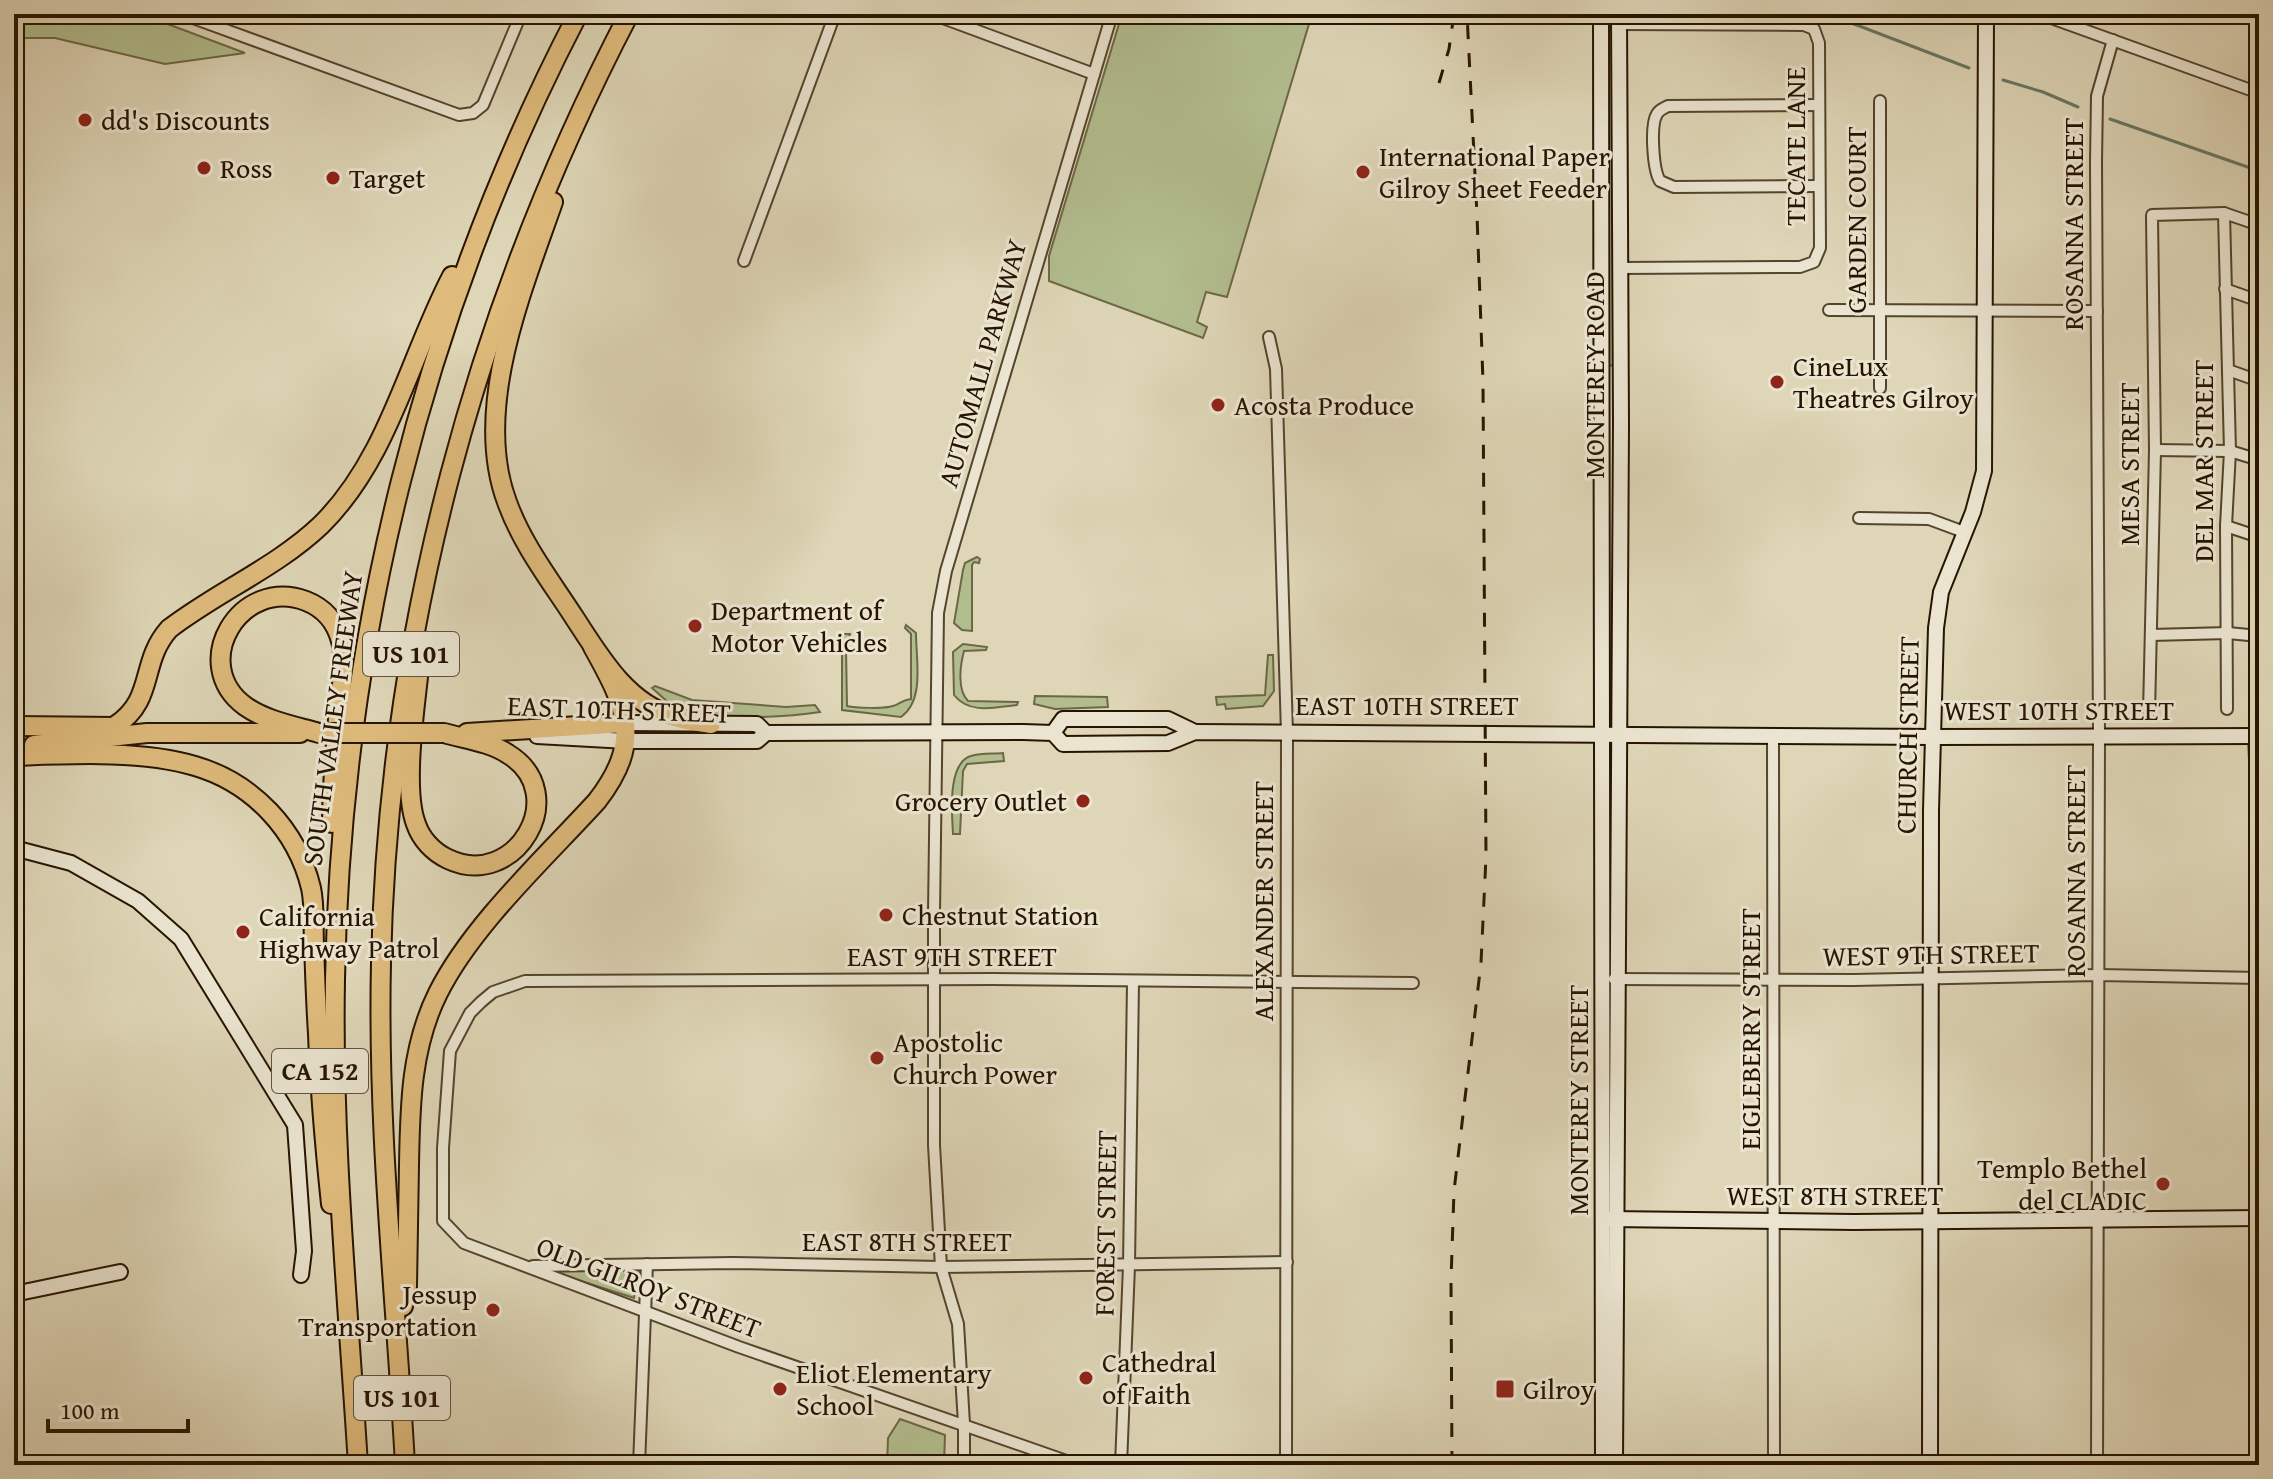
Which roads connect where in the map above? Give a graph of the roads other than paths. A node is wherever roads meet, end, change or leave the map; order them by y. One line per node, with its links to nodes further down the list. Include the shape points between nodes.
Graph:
1 (182, 14): 2 (street, via 467,115 486,99)
2 (521, 14)
3 (578, 14): 21 (highway, SOUTH VALLEY FREEWAY / US 101)
4 (629, 14): 14 (highway, US 101)
5 (835, 14): 22 (street)
6 (932, 14): 13 (street)
7 (1112, 14): 13 (street, AUTOMALL PARKWAY)
8 (1601, 14): 61 (main road, MONTEREY ROAD)
9 (1986, 14): 28 (main road, CHURCH STREET)
10 (2040, 14): 12 (street)
11 (1619, 19): 17 (street, TECATE LANE, via 1799,24 1814,29 1819,43); 23 (main road, MONTEREY ROAD)
12 (2113, 40): 15 (street); 29 (street, ROSANNA STREET, via 2097,96)
13 (1094, 74): 53 (street, AUTOMALL PARKWAY, via 942,586)
14 (593, 86): 37 (highway, US 101, via 502,302); 45 (highway, via 517,316 501,376 494,438 513,516)
15 (2259, 93)
16 (1880, 101): 27 (street, GARDEN COURT)
17 (1819, 105): 18 (street, TECATE LANE); 18 (street, via 1668,106 1655,119 1654,144 1655,171 1668,186)
18 (1819, 186): 23 (street, TECATE LANE, via 1820,248 1814,262 1800,267)
19 (2224, 213): 20 (street); 24 (street, DEL MAR STREET); 34 (street, MESA STREET, via 2152,215)
20 (2259, 225)
21 (476, 241): 46 (highway, via 451,278 379,442 349,493 310,535 169,629 154,650); 80 (highway, SOUTH VALLEY FREEWAY / US 101, via 407,453 371,614 346,791)
22 (744, 261)
23 (1620, 268): 62 (main road, MONTEREY ROAD)
24 (2225, 289): 25 (street); 31 (street, DEL MAR STREET)
25 (2259, 301)
26 (1829, 310): 27 (street)
27 (1880, 310): 28 (street); 33 (street, GARDEN COURT)
28 (1985, 311): 29 (street); 40 (main road, CHURCH STREET, via 1984,471)
29 (2097, 311): 64 (street, ROSANNA STREET)
30 (1269, 337): 60 (street, ALEXANDER STREET, via 1276,369)
31 (2228, 370): 32 (street); 35 (street, DEL MAR STREET)
32 (2259, 381)
33 (1880, 388)
34 (2155, 450): 35 (street); 43 (street, MESA STREET)
35 (2230, 451): 36 (street); 39 (street, DEL MAR STREET)
36 (2259, 460)
37 (440, 513): 57 (highway, via 417,690 413,814 424,840 443,857 471,866 497,861 523,842 531,828 534,786 518,760 506,752); 97 (highway, US 101, via 407,675 384,880 380,1045)
38 (1859, 518): 40 (street, via 1929,519)
39 (2226, 526): 41 (street); 42 (street, DEL MAR STREET)
40 (1964, 532): 66 (main road, CHURCH STREET, via 1937,610)
41 (2259, 537)
42 (2228, 633): 43 (street); 44 (street); 47 (street, DEL MAR STREET)
43 (2151, 635): 48 (street, MESA STREET)
44 (2259, 636)
45 (593, 647): 49 (highway, via 642,702 675,717); 52 (highway, via 615,690)
46 (148, 675): 51 (highway, via 136,709); 55 (highway)
47 (2227, 709)
48 (2149, 713)
49 (711, 724): 52 (main road, EAST 10TH STREET); 58 (main road, EAST 10TH STREET, via 757,724)
50 (14, 726): 51 (highway)
51 (115, 726): 55 (highway)
52 (626, 732): 57 (highway, EAST 10TH STREET); 58 (main road, EAST 10TH STREET, via 757,741); 97 (highway, via 620,764 605,790 470,942 430,1011 412,1076 407,1286)
53 (936, 732): 58 (main road, EAST 10TH STREET); 59 (main road, EAST 10TH STREET); 76 (street, AUTOMALL PARKWAY)
54 (1195, 732): 59 (main road, EAST 10TH STREET, via 1168,743 1063,744); 59 (main road, EAST 10TH STREET, via 1168,719 1063,719); 60 (main road, EAST 10TH STREET)
55 (147, 733): 56 (highway, EAST 10TH STREET); 67 (highway)
56 (319, 733): 57 (highway, EAST 10TH STREET, bridge); 80 (highway, via 256,712 227,685 222,644 234,620 255,602 283,596 311,603 333,622 342,645 332,807)
57 (444, 733)
58 (766, 733)
59 (1053, 733)
60 (1287, 733): 61 (main road, EAST 10TH STREET); 77 (street, ALEXANDER STREET)
61 (1601, 735): 62 (main road, EAST 10TH STREET); 75 (main road, MONTEREY STREET)
62 (1619, 736): 63 (main road, WEST 10TH STREET); 75 (main road, MONTEREY STREET)
63 (1773, 736): 66 (main road, WEST 10TH STREET); 78 (street, EIGLEBERRY STREET)
64 (2099, 736): 65 (main road, WEST 10TH STREET); 66 (main road, WEST 10TH STREET); 72 (street, ROSANNA STREET)
65 (2256, 736): 70 (street)
66 (1934, 737): 73 (main road, CHURCH STREET)
67 (14, 746)
68 (14, 756): 99 (highway, CA 152, via 160,758 195,766 249,793 295,845 313,906 322,1104)
69 (14, 848): 94 (main road, via 71,863 138,901 181,939 295,1125)
70 (2259, 857)
71 (2259, 879): 74 (street)
72 (2099, 975): 73 (street, WEST 9TH STREET); 74 (street, WEST 9TH STREET); 85 (street, ROSANNA STREET)
73 (1930, 978): 78 (street, WEST 9TH STREET); 86 (main road, CHURCH STREET)
74 (2259, 978): 83 (street)
75 (1610, 979): 78 (street, WEST 9TH STREET); 84 (main road, MONTEREY STREET)
76 (933, 980): 79 (street, EAST 9TH STREET); 82 (street, EAST 9TH STREET, via 525,981); 92 (street, AUTOMALL PARKWAY)
77 (1287, 981): 79 (street, EAST 9TH STREET); 81 (street, EAST 9TH STREET); 88 (street, ALEXANDER STREET)
78 (1774, 981): 87 (street, EIGLEBERRY STREET)
79 (1133, 982): 91 (street, FOREST STREET)
80 (335, 983): 99 (highway, SOUTH VALLEY FREEWAY / US 101)
81 (1413, 983)
82 (493, 992): 90 (street, OLD GILROY STREET, via 470,1013 450,1051 443,1221 464,1243)
83 (2258, 1218): 85 (main road, WEST 8TH STREET); 111 (street)
84 (1609, 1219): 87 (main road, WEST 8TH STREET); 106 (main road, MONTEREY STREET); 107 (main road, MONTEREY STREET)
85 (2098, 1219): 86 (main road, WEST 8TH STREET); 110 (street, ROSANNA STREET)
86 (1931, 1221): 87 (main road, WEST 8TH STREET); 109 (main road, CHURCH STREET)
87 (1773, 1222): 108 (street, EIGLEBERRY STREET)
88 (1287, 1262): 91 (street, EAST 8TH STREET); 105 (street, ALEXANDER STREET)
89 (647, 1264): 90 (street, EAST 8TH STREET); 92 (street, EAST 8TH STREET); 96 (street)
90 (527, 1266): 96 (street, OLD GILROY STREET)
91 (1129, 1266): 92 (street, EAST 8TH STREET); 104 (street, FOREST STREET)
92 (941, 1267): 98 (street, AUTOMALL PARKWAY, via 958,1324)
93 (120, 1272): 95 (main road)
94 (301, 1275)
95 (14, 1294)
96 (643, 1313): 98 (street, OLD GILROY STREET); 101 (street)
97 (398, 1330): 100 (highway, US 101)
98 (964, 1424): 102 (street, AUTOMALL PARKWAY); 103 (street, OLD GILROY STREET)
99 (358, 1465)
100 (405, 1465)
101 (639, 1465)
102 (964, 1465)
103 (1078, 1465)
104 (1121, 1465)
105 (1286, 1465)
106 (1603, 1465)
107 (1615, 1465)
108 (1774, 1465)
109 (1930, 1465)
110 (2097, 1465)
111 (2256, 1465)

